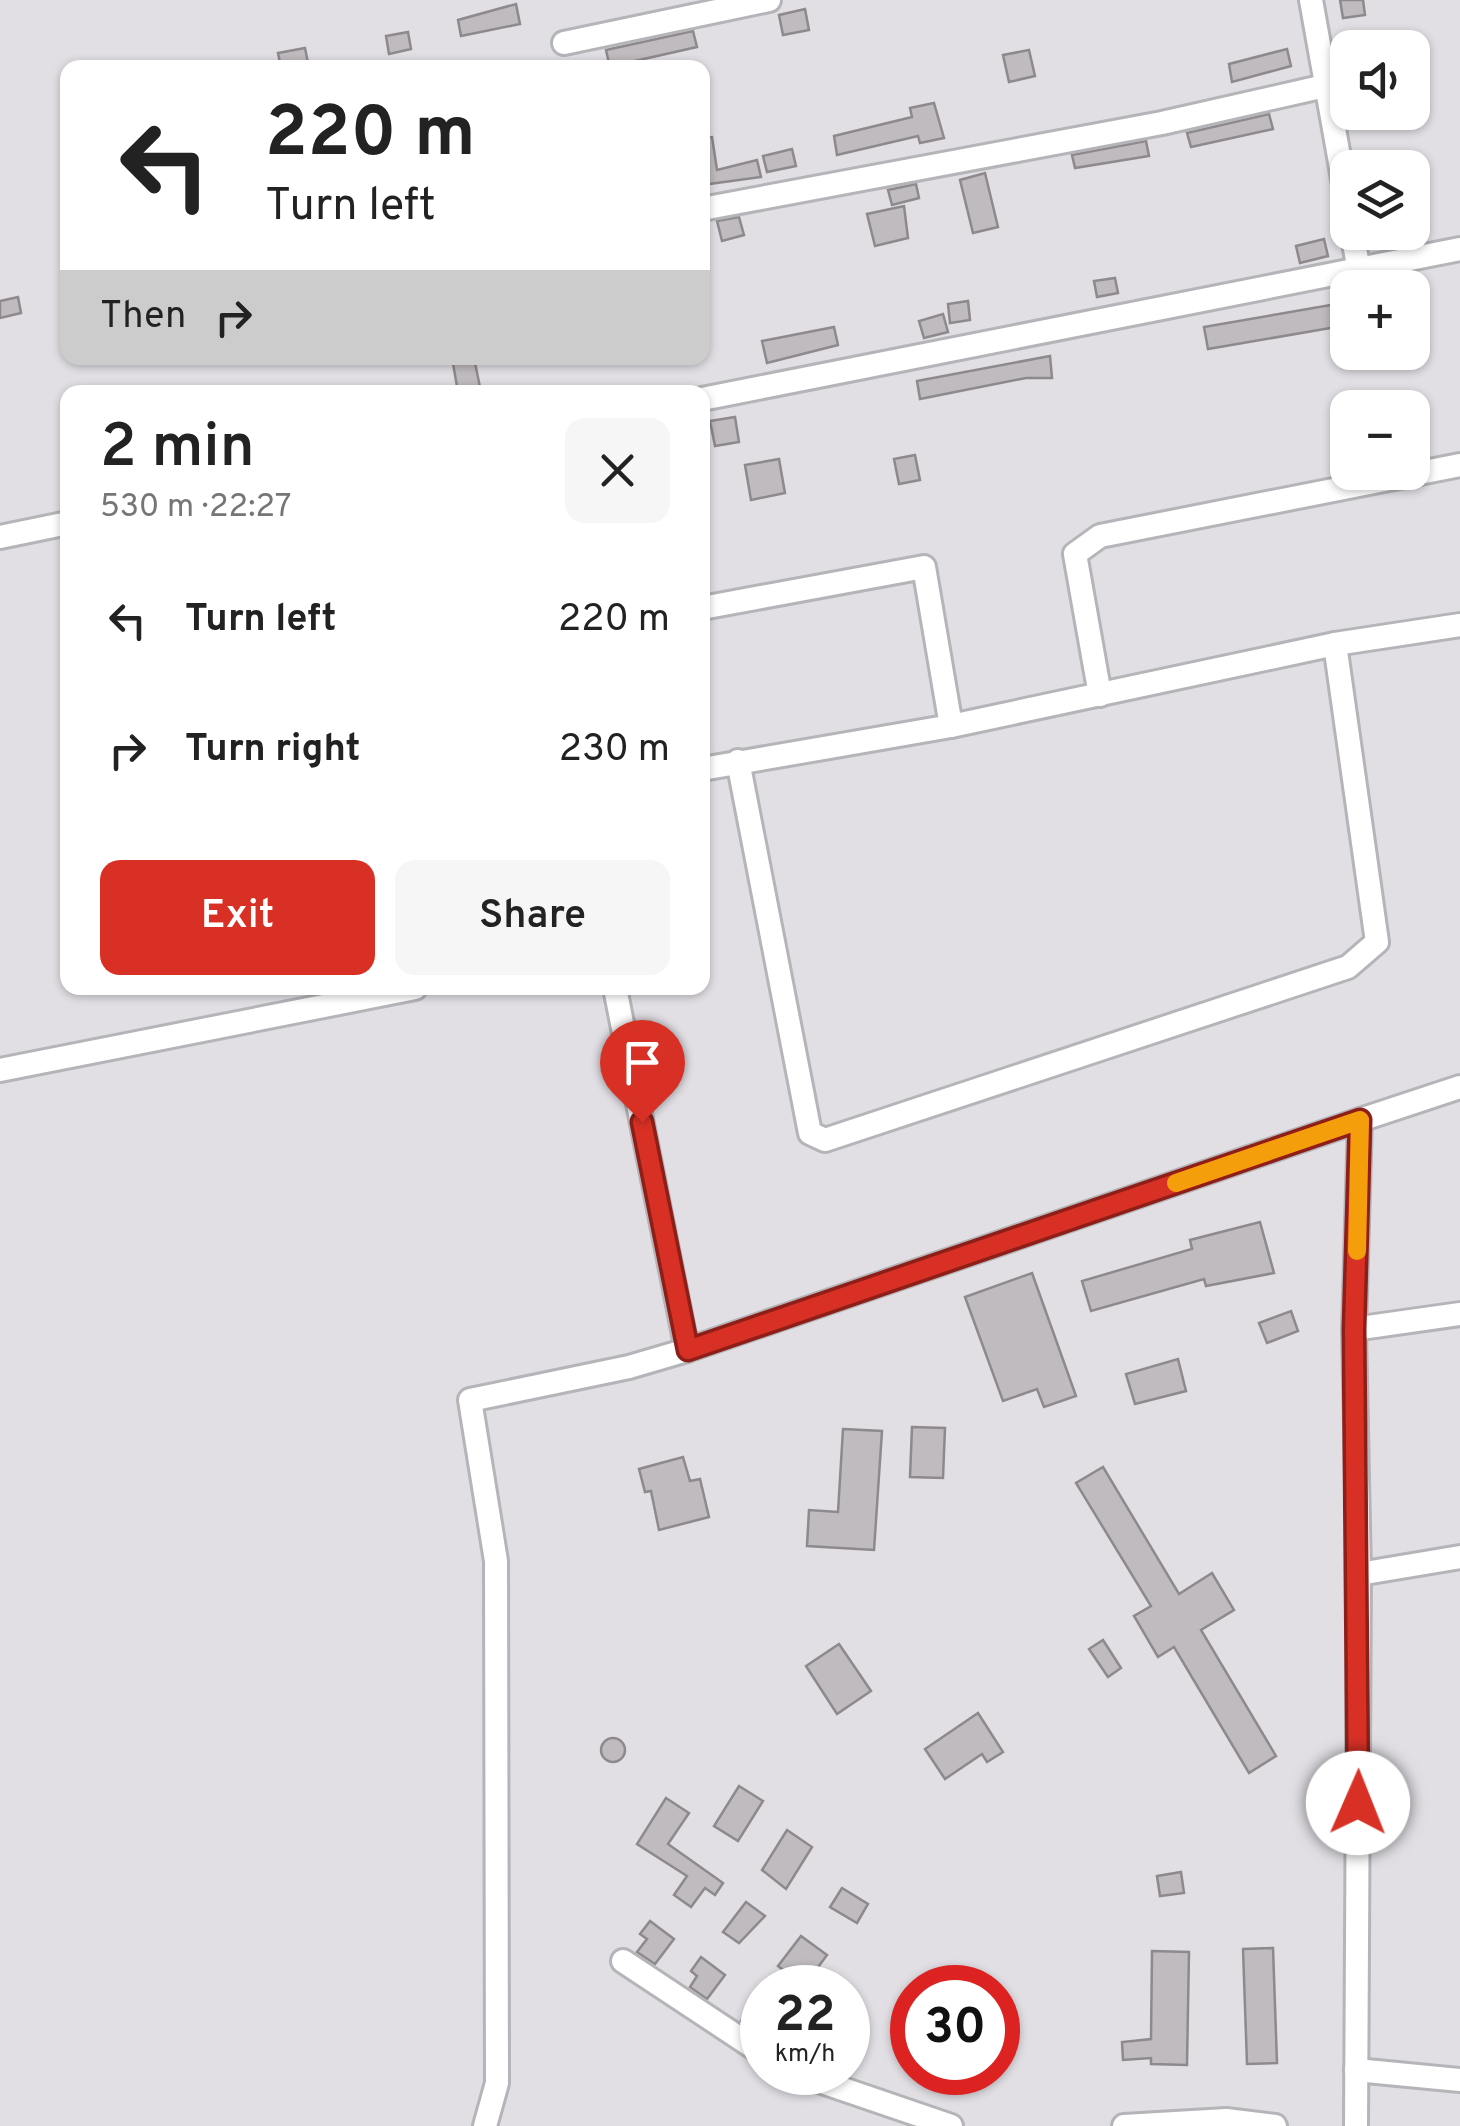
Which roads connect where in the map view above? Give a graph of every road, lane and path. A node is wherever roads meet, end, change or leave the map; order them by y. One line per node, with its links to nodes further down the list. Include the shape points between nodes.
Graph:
1 (769, 0): 3 (street)
2 (1311, 0): 5 (street)
3 (711, 5): 4 (street)
4 (564, 42)
5 (1326, 86): 6 (street); 7 (street)
6 (1338, 150)
7 (710, 208)
8 (1460, 249): 9 (street)
9 (1364, 270)
10 (1330, 277): 11 (street)
11 (710, 398)
12 (1460, 464): 18 (street, via 1100,536 1075,554)
13 (60, 526): 14 (street)
14 (0, 537)
15 (710, 607): 19 (street, via 924,567)
16 (1460, 625): 17 (street)
17 (1335, 644): 18 (street); 20 (street, via 1377,942 1348,966 825,1140 810,1132)
18 (1100, 695): 19 (street)
19 (951, 726): 20 (street)
20 (738, 762): 21 (street)
21 (710, 767)
22 (380, 995): 24 (street)
23 (617, 995): 29 (street)
24 (0, 1070)
25 (1460, 1088): 26 (street)
26 (1360, 1120): 28 (street); 29 (street)
27 (1460, 1314): 28 (street)
28 (1354, 1329): 31 (street)
29 (688, 1350): 37 (street, via 470,1400 496,1561 497,2083)
30 (1460, 1557): 31 (street)
31 (1359, 1574): 34 (street)
32 (623, 1961): 33 (street)
33 (740, 2038)
34 (1356, 2070): 35 (street); 41 (street)
35 (1460, 2080)
36 (860, 2095): 38 (street)
37 (485, 2126)
38 (951, 2126)
39 (1124, 2126): 40 (street, via 1226,2120)
40 (1275, 2126)
41 (1356, 2126)

